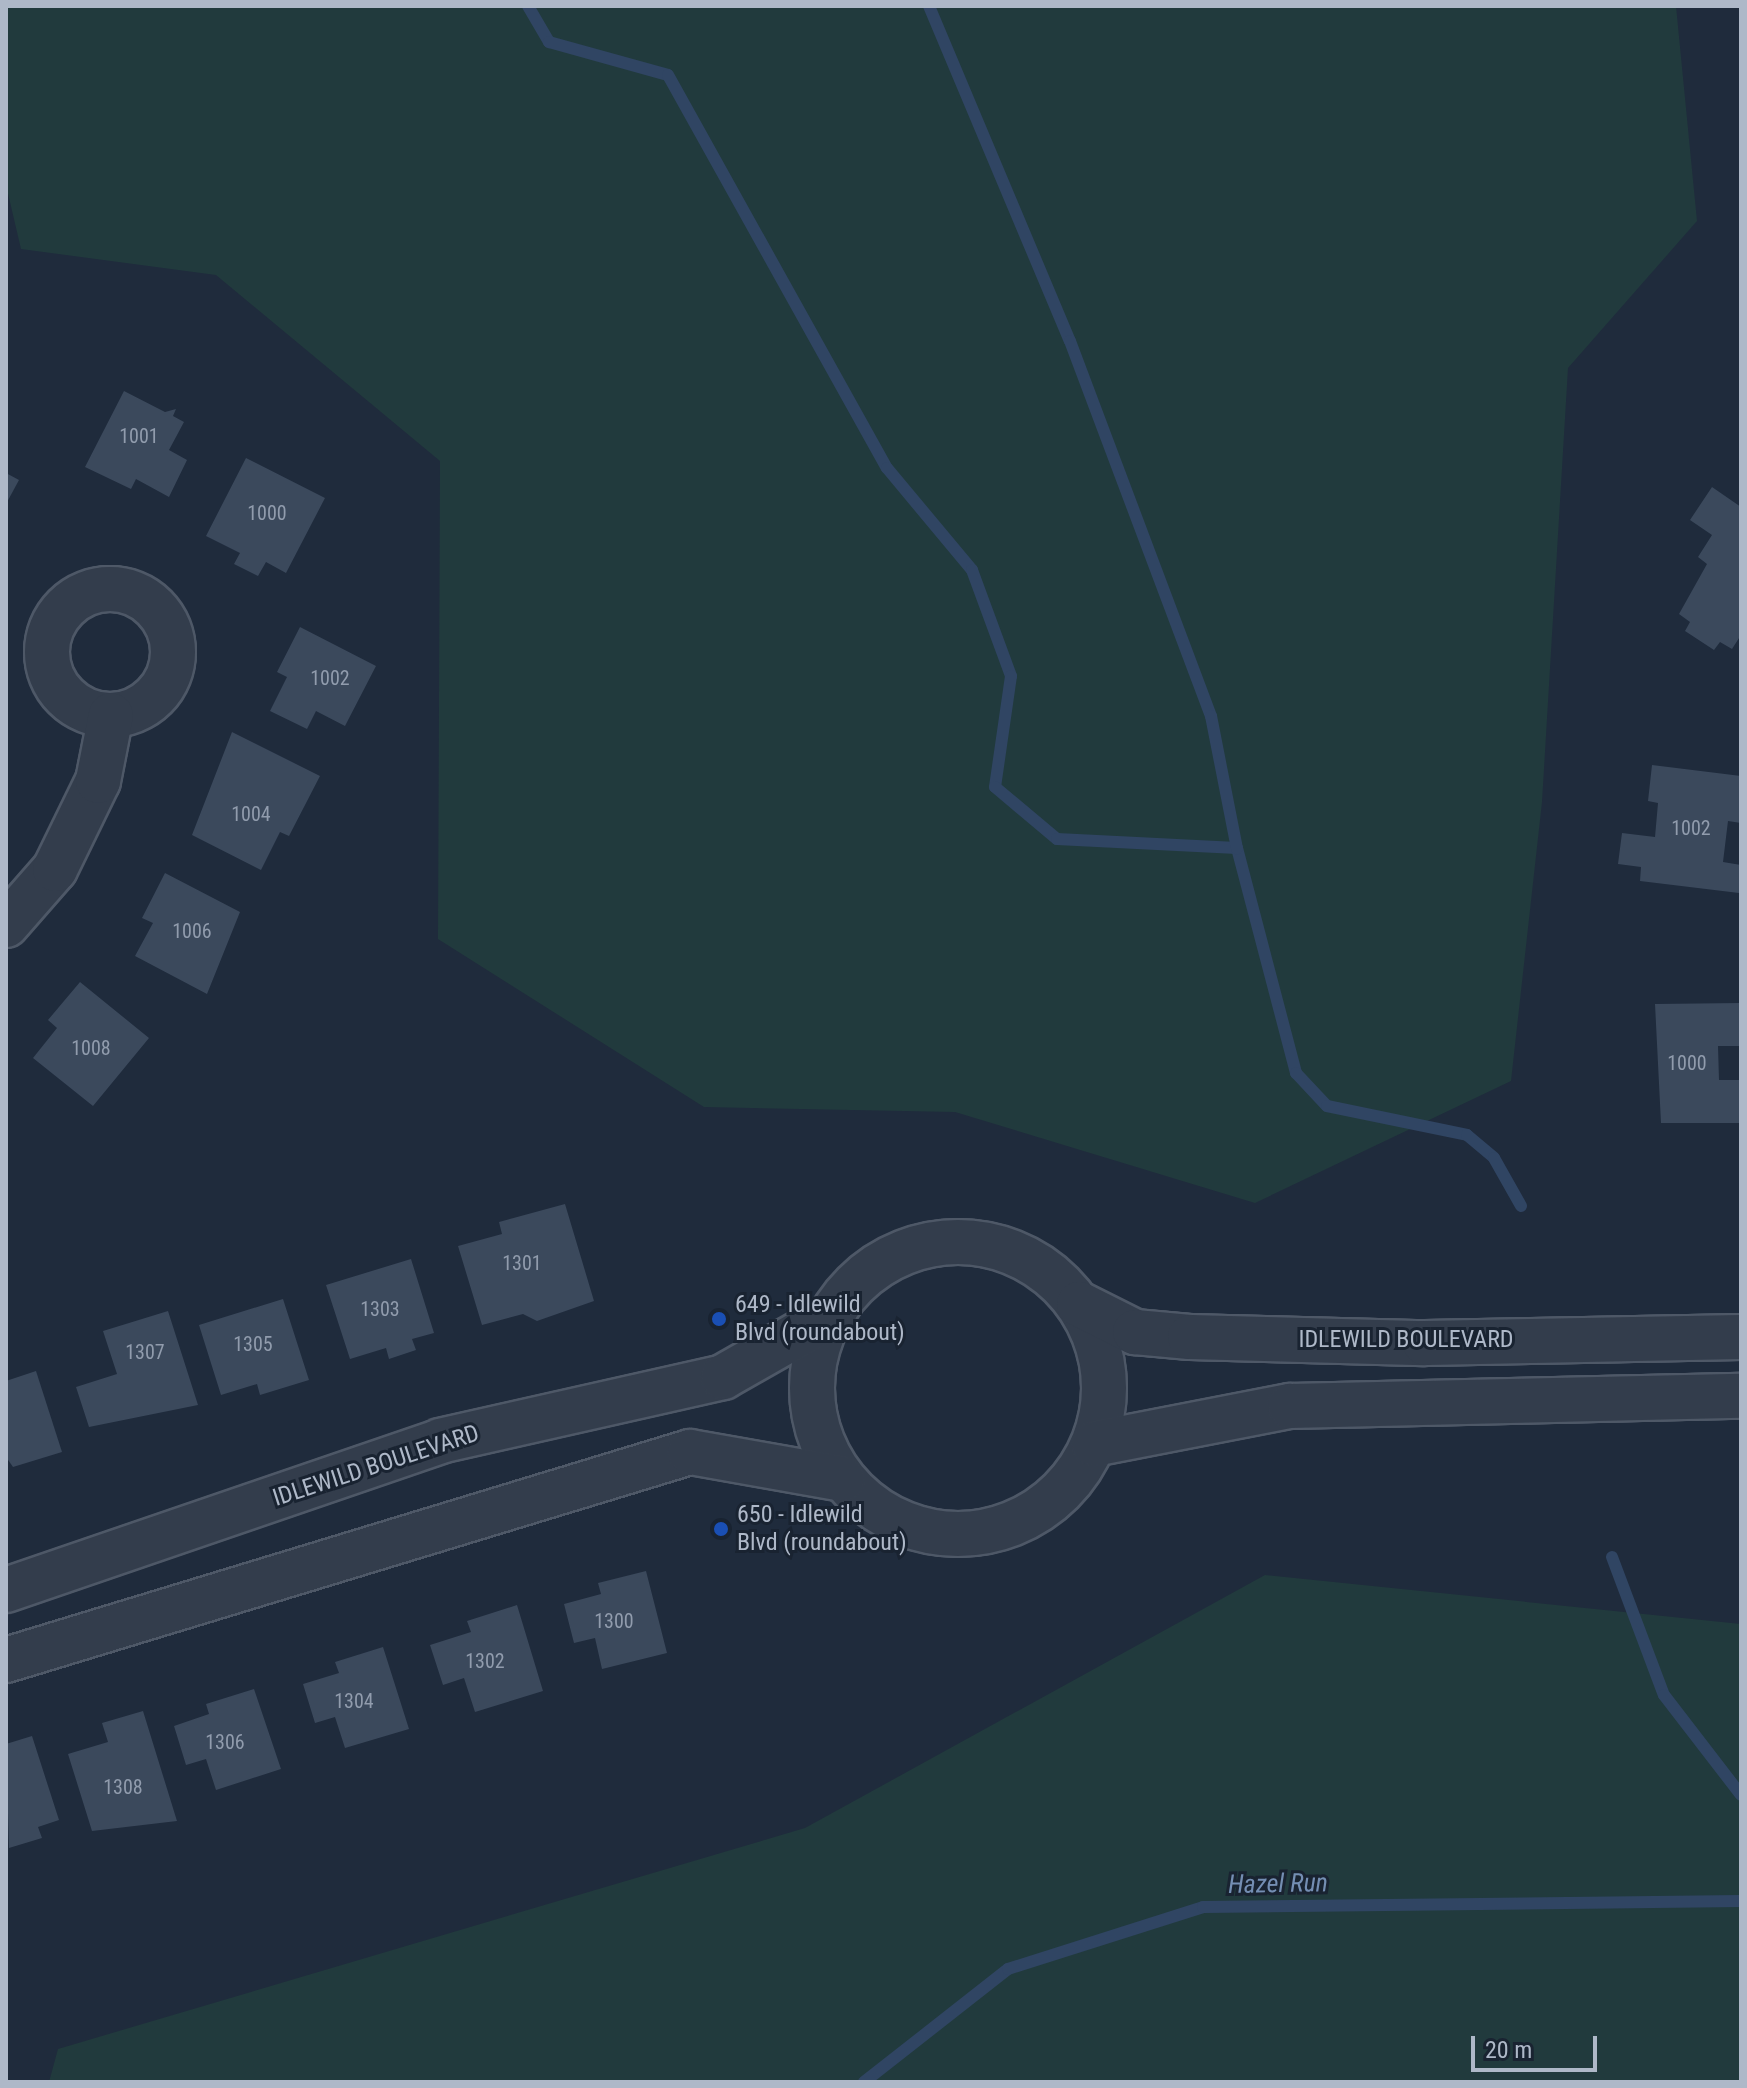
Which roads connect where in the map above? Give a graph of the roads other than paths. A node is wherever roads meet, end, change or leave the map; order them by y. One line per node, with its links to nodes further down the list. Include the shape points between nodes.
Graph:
1 (111, 715): 2 (street, via 98,781 55,869)
2 (6, 925)
3 (1079, 1304): 4 (street, via 1044,1268 999,1246 949,1241 901,1252 859,1280); 5 (street, IDLEWILD BOULEVARD, via 1135,1332 1190,1337 1425,1343); 7 (street, via 1100,1348 1105,1397)
4 (834, 1314): 8 (street, via 814,1357 812,1399 820,1438); 9 (street, IDLEWILD BOULEVARD, via 723,1377 440,1441)
5 (1741, 1337)
6 (1741, 1396): 7 (street, via 1290,1406)
7 (1094, 1444): 8 (street, via 1071,1482 1038,1511 998,1529 954,1534 911,1526)
8 (843, 1479): 10 (street, via 690,1452)
9 (6, 1590)
10 (6, 1660)

